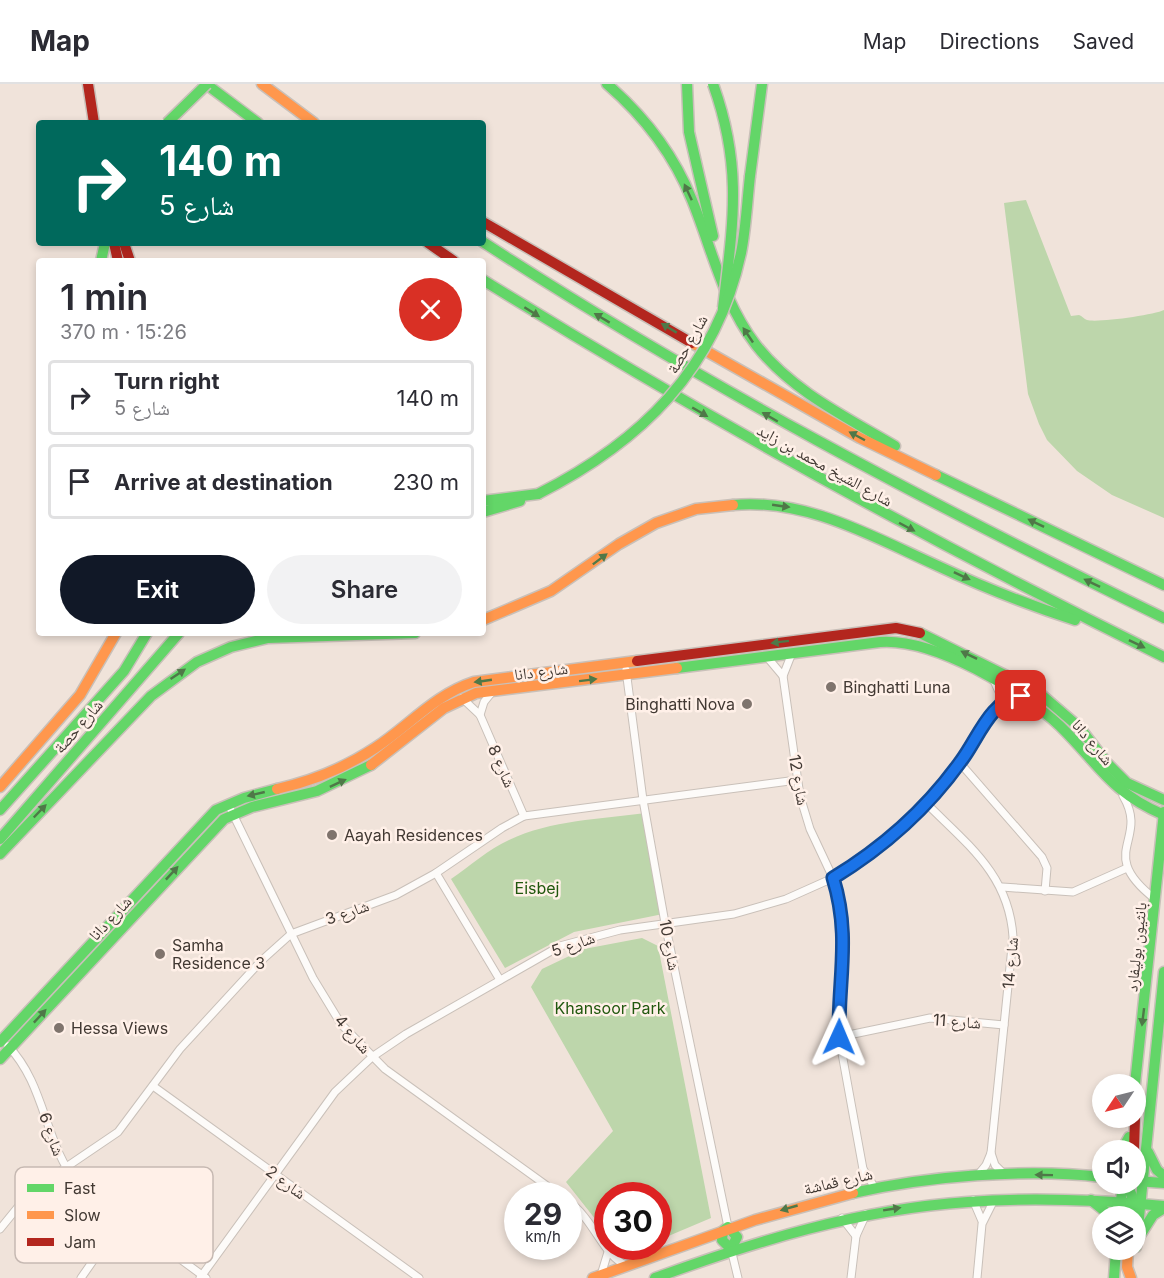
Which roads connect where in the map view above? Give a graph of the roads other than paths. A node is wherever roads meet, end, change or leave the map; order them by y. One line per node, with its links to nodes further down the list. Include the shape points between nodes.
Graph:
1 (88, 84): 8 (main road)
2 (206, 84): 9 (main road, bridge); 10 (main road)
3 (262, 84): 11 (main road)
4 (607, 84): 17 (main road, one-way to 4, via 679,172 648,126)
5 (687, 84): 17 (main road, via 689,132)
6 (713, 84): 18 (main road, bridge, via 726,124 735,182)
7 (762, 84): 18 (main road, شارع حصة, bridge, via 740,260)
8 (94, 120)
9 (170, 120)
10 (254, 120)
11 (310, 120)
12 (486, 224): 19 (main road, one-way to 12, via 849,432)
13 (486, 244): 24 (main road, شارع الشيخ محمد بن زايد, one-way to 13, via 860,467 592,312)
14 (432, 246): 15 (main road)
15 (450, 258)
16 (486, 282): 26 (main road, شارع الشيخ محمد بن زايد, one-way to 26, via 777,457)
17 (723, 286): 19 (main road, one-way to 17, via 780,372 746,333)
18 (723, 308): 20 (main road, شارع حصة, bridge, via 693,368 651,421 598,463)
19 (947, 479): 23 (main road, one-way to 19)
20 (538, 494): 21 (main road); 22 (main road, شارع حصة)
21 (486, 501)
22 (486, 511)
23 (1164, 585)
24 (1164, 618)
25 (486, 619): 26 (main road, one-way to 26, via 551,591 656,523 696,509 758,503 820,514 1013,600)
26 (1112, 632): 33 (main road, شارع الشيخ محمد بن زايد, one-way to 33)
27 (115, 636): 45 (main road, شارع حصة, via 82,692)
28 (145, 636): 51 (main road, via 124,671)
29 (176, 636): 54 (main road, شارع حصة)
30 (285, 636): 55 (main road, one-way to 30, via 165,683 205,658 249,641)
31 (792, 653): 32 (main road, شارع دانا); 36 (street, شارع 12); 37 (main road, شارع دانا, via 880,642 910,643)
32 (767, 657): 35 (main road, شارع دانا); 36 (street)
33 (1164, 657)
34 (626, 662): 35 (street, شارع 10); 47 (main road, شارع دانا, one-way to 34, via 1124,780 1080,728 1037,691 912,630 896,628); 50 (main road, شارع دانا, one-way to 50, via 464,684 438,698 382,744 339,768)
35 (627, 675): 38 (main road, شارع دانا, one-way to 35); 48 (street, شارع 10)
36 (783, 676): 44 (street, شارع 12)
37 (994, 682): 39 (main road, شارع دانا); 41 (street, via 1000,694)
38 (492, 692): 40 (main road, شارع دانا); 42 (street)
39 (1021, 696): 41 (street, via 1007,699); 46 (main road, شارع دانا, via 1058,724)
40 (461, 698): 42 (street, شارع 8); 50 (main road, شارع دانا, one-way to 40, via 303,796 360,772)
41 (996, 708): 43 (street, شارع 5)
42 (480, 715): 53 (street, شارع 8)
43 (960, 763): 49 (street, شارع 5); 60 (street, via 1042,857 1047,868)
44 (797, 780): 48 (street, شارع 3); 58 (street, شارع 12, via 810,829)
45 (0, 787)
46 (1121, 794): 52 (main road, شارع دانا); 56 (street, via 1132,816 1124,854)
47 (1164, 800)
48 (643, 801): 53 (street, شارع 3); 62 (street, شارع 10)
49 (927, 804): 58 (street, شارع 5, via 881,847); 59 (street, شارع 14, via 988,867)
50 (230, 808): 63 (street, شارع 4); 68 (main road, شارع دانا, via 205,819)
51 (0, 810)
52 (1164, 814): 61 (main road, بانثيون بوليفارد)
53 (524, 816): 57 (street, شارع 3)
54 (0, 839)
55 (0, 854)
56 (1127, 868): 60 (street, via 1080,890); 61 (street)
57 (436, 873): 63 (street, شارع 3, via 396,895); 65 (street)
58 (833, 878): 62 (street, شارع 5, via 756,908); 67 (street, شارع 12, via 841,907 844,950)
59 (1002, 887): 60 (street); 66 (street, شارع 14, via 1013,937)
60 (1045, 891)
61 (1156, 899): 71 (main road, بانثيون بوليفارد, one-way to 71)
62 (665, 923): 65 (street, شارع 5, via 575,940); 109 (street, شارع 10)
63 (291, 934): 69 (street, شارع 4, via 331,1009); 72 (street, شارع 3, via 180,1049)
64 (1164, 972): 77 (main road, بانثيون بوليفارد)
65 (500, 980): 69 (street, شارع 5)
66 (1004, 1025): 67 (street, شارع 11, via 930,1018); 79 (street, شارع 14)
67 (839, 1037): 82 (street, شارع 12)
68 (4, 1043): 70 (main road, شارع دانا); 80 (street, شارع 6, via 32,1080)
69 (372, 1057): 83 (street, شارع 5, via 335,1092); 88 (street, شارع 4)
70 (0, 1059)
71 (1136, 1074)
72 (153, 1086): 81 (street, شارع 3, via 118,1132); 83 (street, شارع 2)
73 (1131, 1128): 74 (main road)
74 (1129, 1137): 75 (main road); 76 (main road)
75 (1127, 1140)
76 (1129, 1140)
77 (1147, 1148): 78 (main road, بانثيون بوليفارد); 87 (main road, via 1150,1160)
78 (1146, 1152)
79 (991, 1153): 84 (street); 86 (street, شارع 14)
80 (65, 1167)
81 (66, 1167)
82 (862, 1169): 91 (street); 92 (street)
83 (275, 1174): 123 (street, شارع 5); 128 (street, شارع 2)
84 (1004, 1174): 85 (main road, شارع قماشة, one-way to 84); 86 (main road, شارع قماشة)
85 (1092, 1175)
86 (977, 1176): 91 (main road, شارع قماشة)
87 (1164, 1176)
88 (542, 1182)
89 (1146, 1182): 90 (main road)
90 (1164, 1183)
91 (875, 1188): 92 (main road, شارع قماشة)
92 (855, 1192): 109 (main road, شارع قماشة, one-way to 109)
93 (1128, 1194): 99 (main road, بانثيون بوليفارد)
94 (1133, 1194): 99 (main road)
95 (1134, 1194): 99 (main road, بانثيون بوليفارد)
96 (996, 1198): 97 (main road); 98 (main road); 108 (street)
97 (1088, 1199): 99 (main road); 100 (main road)
98 (973, 1200): 105 (main road, one-way to 98); 108 (street)
99 (1131, 1203): 101 (main road, بانثيون بوليفارد); 102 (main road, بانثيون بوليفارد); 103 (main road)
100 (1101, 1206)
101 (1128, 1206)
102 (1131, 1206)
103 (1164, 1207): 111 (main road, via 1153,1215)
104 (15, 1211): 112 (street, شارع 3)
105 (866, 1213): 107 (main road); 113 (street)
106 (582, 1214): 110 (street)
107 (842, 1218): 113 (street); 114 (main road)
108 (982, 1224): 132 (street)
109 (728, 1227): 114 (main road, via 722,1240); 124 (main road, شارع قماشة)
110 (594, 1228)
111 (1146, 1228)
112 (0, 1229)
113 (856, 1236): 131 (street)
114 (731, 1249): 129 (main road); 130 (street)
115 (604, 1260): 125 (street)
116 (619, 1260): 124 (street)
117 (1115, 1260): 133 (main road)
118 (1127, 1260): 134 (main road)
119 (1134, 1260): 134 (main road, بانثيون بوليفارد)
120 (92, 1263): 127 (street)
121 (184, 1263): 126 (street, شارع 6)
122 (213, 1263): 126 (street, شارع 5)
123 (213, 1263)
124 (626, 1265): 125 (main road, شارع قماشة)
125 (597, 1276)
126 (203, 1277)
127 (81, 1278)
128 (419, 1278)
129 (655, 1278)
130 (738, 1278)
131 (851, 1278)
132 (976, 1278)
133 (1114, 1278)
134 (1131, 1278)

